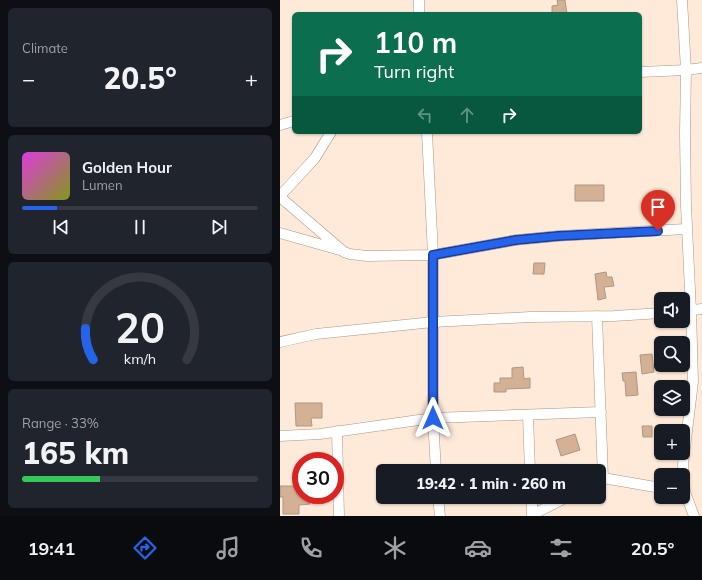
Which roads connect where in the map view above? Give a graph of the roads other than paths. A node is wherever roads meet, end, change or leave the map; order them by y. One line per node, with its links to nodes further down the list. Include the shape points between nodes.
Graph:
1 (419, 0): 3 (street)
2 (682, 0): 5 (street)
3 (420, 12)
4 (702, 68): 5 (street)
5 (686, 70): 6 (street); 12 (street)
6 (642, 72)
7 (292, 122): 8 (street)
8 (280, 125)
9 (330, 134): 11 (street, via 315,158)
10 (427, 134): 15 (street)
11 (280, 196): 14 (street)
12 (686, 229): 15 (street, via 516,240); 16 (street)
13 (280, 233): 14 (street)
14 (344, 252): 15 (street, via 367,256)
15 (433, 255): 21 (street)
16 (687, 292)
17 (702, 309): 18 (street)
18 (690, 311)
19 (654, 313): 20 (street)
20 (597, 316): 21 (street); 24 (street)
21 (433, 322): 23 (street, via 316,334); 26 (street)
22 (688, 328): 32 (street, via 693,382)
23 (280, 342)
24 (601, 412): 25 (street); 31 (street)
25 (528, 415): 26 (street); 30 (street)
26 (433, 418): 27 (street); 29 (street)
27 (337, 431): 28 (street); 39 (street)
28 (280, 436)
29 (436, 464)
30 (530, 464)
31 (601, 464)
32 (683, 468)
33 (606, 480): 34 (street)
34 (654, 487)
35 (439, 504): 40 (street)
36 (532, 504): 41 (street)
37 (554, 504): 41 (street)
38 (689, 504): 42 (street)
39 (339, 516)
40 (440, 516)
41 (532, 516)
42 (694, 516)

